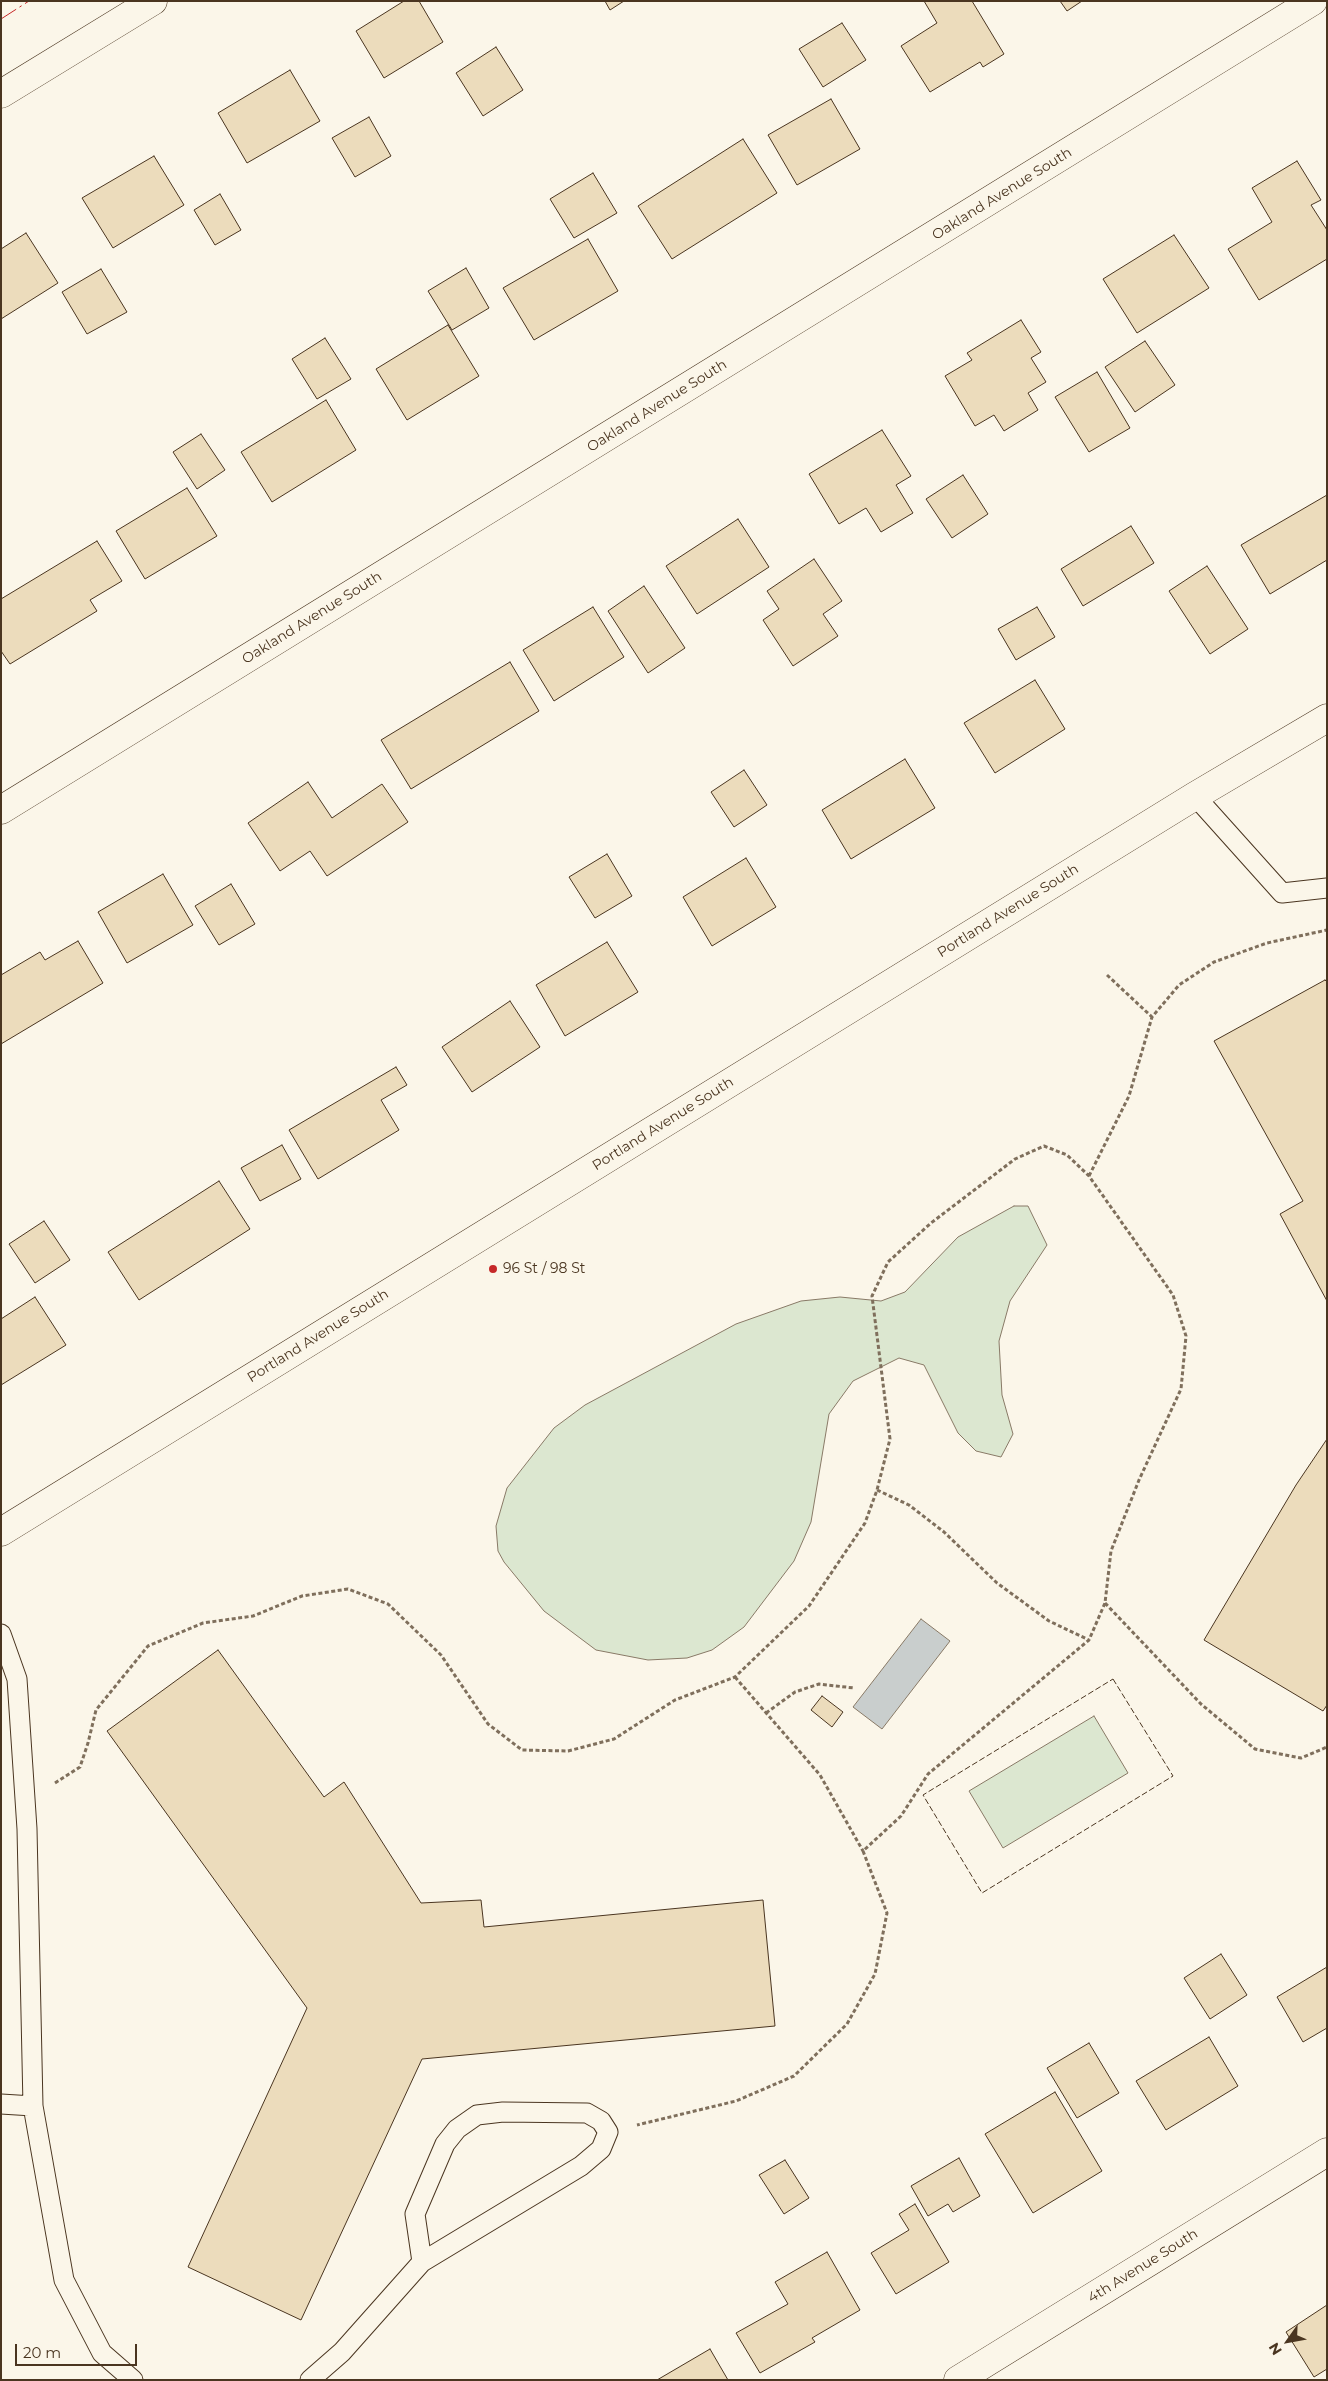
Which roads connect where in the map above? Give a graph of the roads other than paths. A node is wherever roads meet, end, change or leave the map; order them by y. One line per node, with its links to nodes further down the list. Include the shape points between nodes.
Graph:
1 (153, 1): 3 (street)
2 (1313, 1): 6 (street, Oakland Avenue South)
3 (1, 94)
4 (1327, 718): 5 (street, Portland Avenue South)
5 (1195, 796): 7 (lane, via 1282,893); 8 (street, Portland Avenue South)
6 (1, 810)
7 (1327, 888)
8 (1, 1532)
9 (1, 1634): 11 (lane, via 17,1679 25,1802)
10 (1, 2104): 11 (lane)
11 (33, 2106): 14 (lane, via 64,2280 102,2352)
12 (1327, 2152): 16 (street, 4th Avenue South)
13 (422, 2262): 13 (lane, via 581,2166 601,2149 608,2132 601,2121 587,2113 503,2112 476,2115 457,2129 446,2144 415,2214); 15 (lane, via 342,2352)
14 (133, 2380)
15 (310, 2380)
16 (958, 2380)

